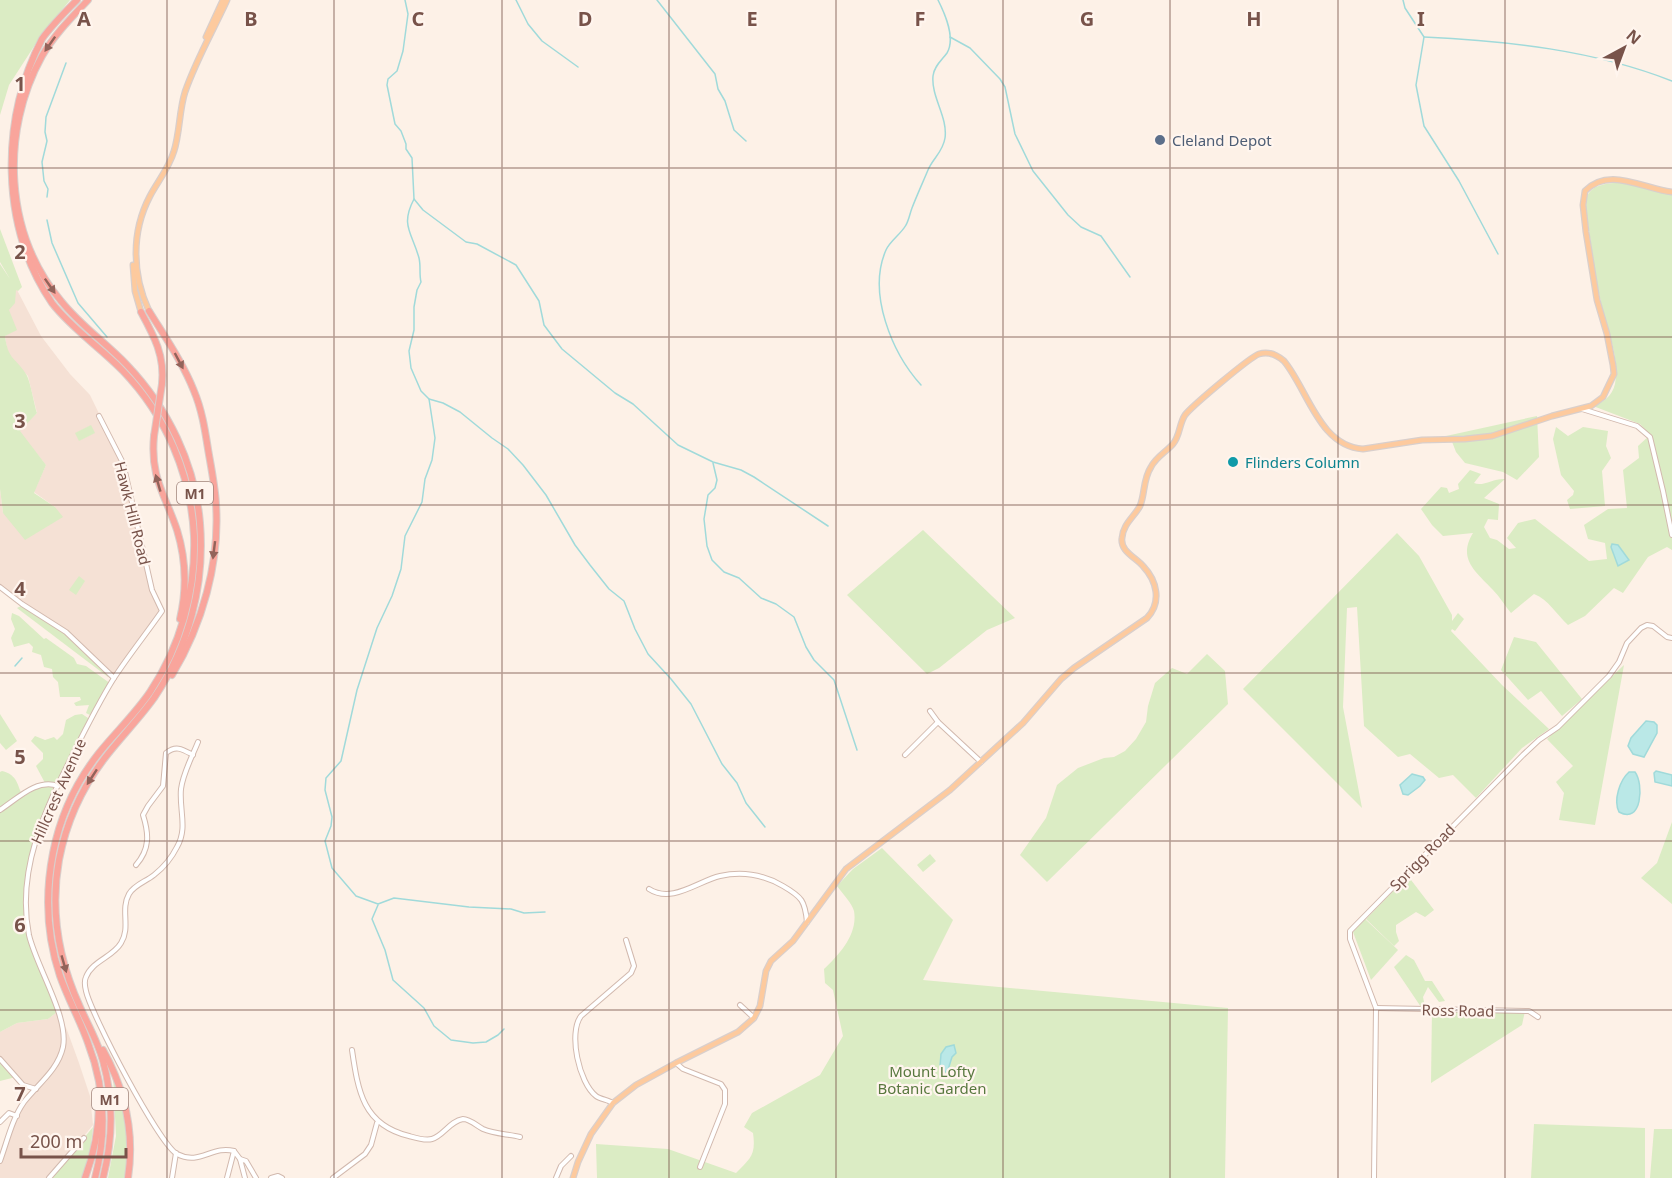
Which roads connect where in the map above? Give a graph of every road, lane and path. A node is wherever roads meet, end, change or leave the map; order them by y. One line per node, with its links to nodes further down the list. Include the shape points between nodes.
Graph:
1 (77, 0): 4 (highway, via 35,51 19,83)
2 (88, 0): 22 (highway, M1, one-way to 22, via 51,42 26,89 12,142 14,200 31,254 49,286 73,315 140,379 162,409 191,476 201,537 197,597 180,651 153,700)
3 (225, 0): 7 (main road, via 185,92 171,159 142,215 136,267); 8 (main road, via 183,92 171,153 141,212 133,255 135,291)
4 (8, 119)
5 (1672, 192): 9 (main road, via 1619,179 1597,183 1585,191 1586,232 1614,374 1603,397)
6 (8, 209): 15 (highway, M1, via 22,254 40,287 62,315 134,384 157,415 180,464 189,499 194,555 186,610)
7 (149, 311): 22 (highway, one-way to 22, via 177,357 200,409 216,496 216,533 205,597 183,656 156,702)
8 (141, 312): 15 (highway, M1, one-way to 8, bridge, via 185,583 181,546 154,468 163,366 159,346)
9 (1582, 409): 11 (street, via 1637,426 1650,437); 23 (main road, via 1482,438 1353,448 1328,431 1284,361 1266,353 1251,357 1184,417 1175,441 1151,466 1141,504 1124,530 1124,548 1152,580 1157,599 1154,610 1060,679 1023,723)
10 (99, 416): 13 (street, Hawk Hill Road, via 123,463 149,582)
11 (1672, 536)
12 (0, 587): 16 (street, via 66,632)
13 (162, 611): 16 (street, Hillcrest Avenue)
14 (1672, 638): 31 (street, Sprigg Road, via 1647,625 1634,634 1609,676 1558,728 1523,754 1350,931)
15 (167, 662): 35 (highway, M1, via 149,693 78,784 53,853 48,909 54,958)
16 (114, 678): 24 (street, Hillcrest Avenue)
17 (930, 711): 18 (street)
18 (938, 722): 21 (street); 23 (street)
19 (198, 742): 20 (street)
20 (193, 754): 26 (street, via 179,747 166,753 164,786 143,815 149,839); 47 (street, via 182,786 184,826 177,848 163,867 131,891 124,909 126,934 121,944 85,979 89,1001 136,1094)
21 (905, 755)
22 (105, 758): 34 (highway, M1, one-way to 34, via 84,789 69,822 56,878 61,952)
23 (981, 762): 28 (main road, via 945,794 852,862)
24 (58, 786): 25 (street, via 39,785); 39 (street, Hillcrest Avenue, via 32,850 26,885 30,936 63,1041 60,1058)
25 (0, 810)
26 (136, 865)
27 (649, 889): 28 (street, via 666,894 718,877 753,875 772,880 796,894 804,902)
28 (807, 922): 33 (main road, via 768,967)
29 (626, 940): 40 (street, via 634,966 631,973 581,1016 575,1037 575,1052 590,1089)
30 (740, 1005): 33 (street)
31 (1376, 1008): 32 (street, Ross Road, via 1529,1011); 66 (street, Sprigg Road)
32 (1538, 1017)
33 (754, 1018): 38 (main road, via 738,1032)
34 (88, 1023): 55 (highway, M1, via 102,1058 110,1094 112,1125); 56 (highway, M1, via 124,1100 131,1142)
35 (89, 1044): 53 (highway, via 99,1117); 54 (highway, M1, via 104,1117)
36 (352, 1050): 43 (street, via 365,1103)
37 (0, 1059): 39 (street, via 23,1084)
38 (676, 1063): 40 (main road); 51 (street, via 721,1084 725,1090 725,1104)
39 (36, 1089): 41 (street, Hillcrest Avenue)
40 (613, 1102): 65 (main road, via 591,1134)
41 (17, 1116): 42 (street, via 9,1113); 50 (street, Hillcrest Avenue)
42 (0, 1122)
43 (377, 1122): 44 (street, via 400,1134 426,1140 434,1139 460,1119 488,1131); 63 (street, via 366,1154)
44 (520, 1137)
45 (84, 1138): 52 (street)
46 (234, 1151): 47 (street, via 222,1149 197,1158); 49 (street); 58 (street)
47 (177, 1154): 57 (street)
48 (571, 1156): 64 (street)
49 (240, 1159): 59 (street); 60 (street, via 246,1161)
50 (0, 1161)
51 (700, 1167)
52 (49, 1178)
53 (85, 1178)
54 (95, 1178)
55 (103, 1178)
56 (128, 1178)
57 (172, 1178)
58 (227, 1178)
59 (244, 1178)
60 (256, 1178)
61 (272, 1178): 62 (street)
62 (282, 1178)
63 (333, 1178)
64 (556, 1178)
65 (573, 1178)
66 (1374, 1178)

